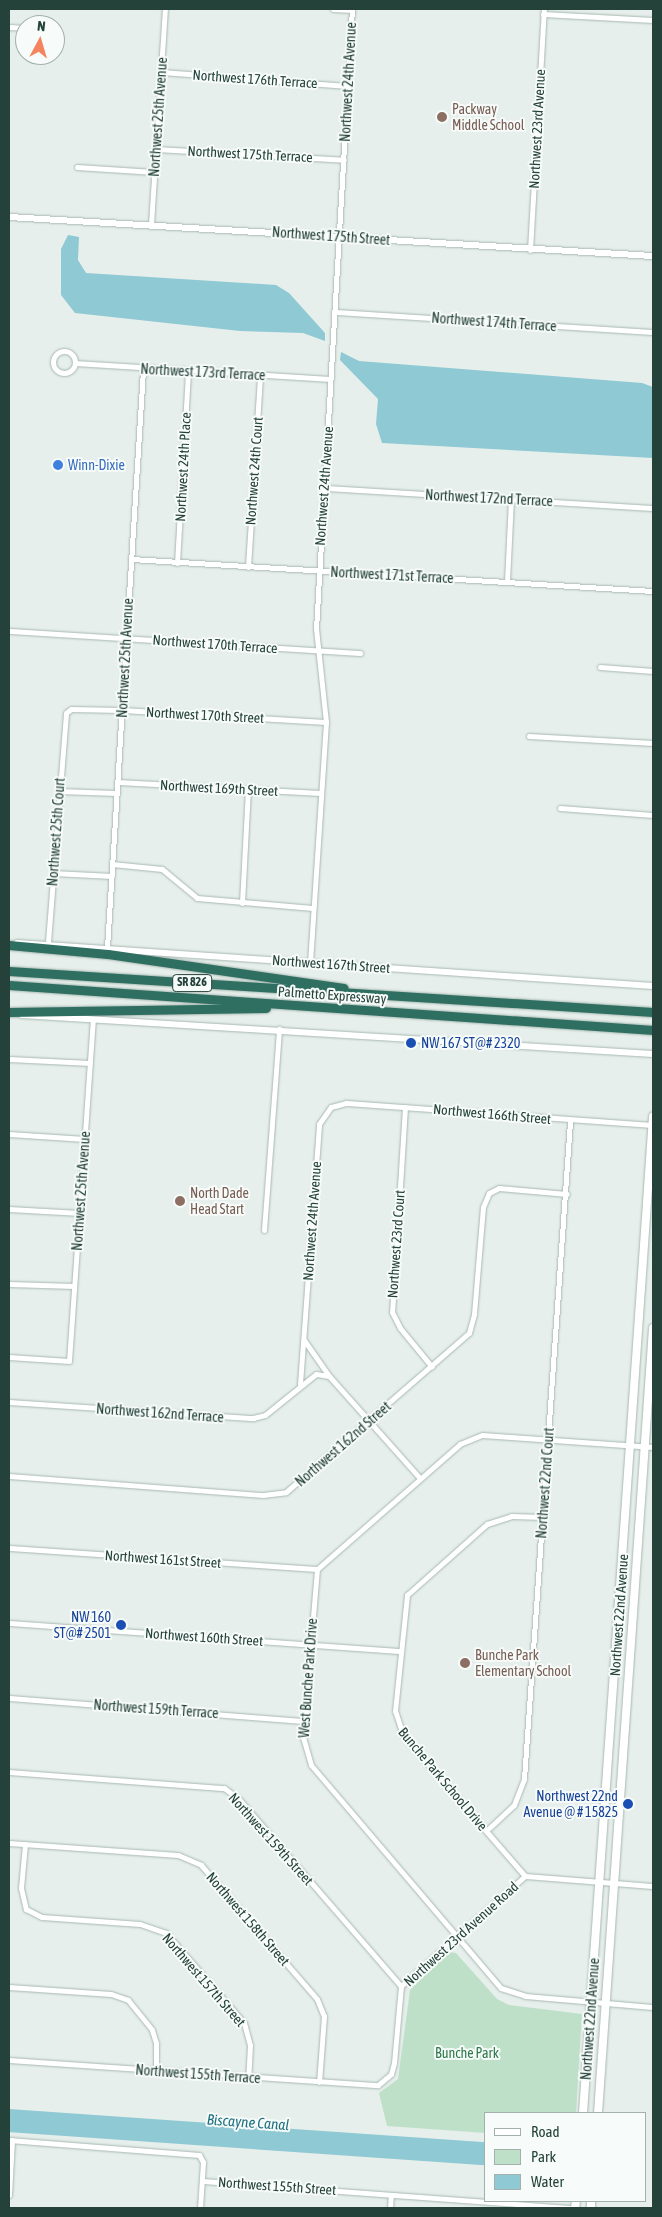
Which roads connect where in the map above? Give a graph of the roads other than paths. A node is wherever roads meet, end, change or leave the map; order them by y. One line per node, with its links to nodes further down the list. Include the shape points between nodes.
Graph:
1 (165, 9): 6 (street, Northwest 25th Avenue)
2 (333, 9): 3 (street)
3 (352, 9): 7 (street, Northwest 24th Avenue)
4 (543, 11): 5 (street); 15 (street, Northwest 23rd Avenue)
5 (653, 20)
6 (162, 72): 7 (street, Northwest 176th Terrace); 8 (street, Northwest 25th Avenue)
7 (348, 86): 9 (street, Northwest 24th Avenue)
8 (156, 149): 9 (street, Northwest 175th Terrace); 11 (street, Northwest 25th Avenue)
9 (344, 160): 14 (street, Northwest 24th Avenue)
10 (77, 167): 11 (street)
11 (154, 172): 13 (street, Northwest 25th Avenue)
12 (9, 217): 13 (street, Northwest 175th Street)
13 (151, 224): 14 (street, Northwest 175th Street)
14 (339, 237): 15 (street, Northwest 175th Street); 17 (street, Northwest 24th Avenue)
15 (530, 250): 16 (street, Northwest 175th Street)
16 (653, 256)
17 (335, 312): 18 (street, Northwest 174th Terrace); 23 (street, Northwest 24th Avenue)
18 (653, 332)
19 (74, 363): 19 (street, Northwest 173rd Terrace, via 73,356 64,351 53,360 54,367 62,372 69,371); 20 (street, Northwest 173rd Terrace)
20 (143, 369): 21 (street, Northwest 173rd Terrace); 27 (street, Northwest 25th Avenue)
21 (188, 371): 22 (street, Northwest 173rd Terrace); 28 (street, Northwest 24th Place)
22 (260, 375): 23 (street, Northwest 173rd Terrace); 29 (street, Northwest 24th Court)
23 (331, 379): 24 (street, Northwest 24th Avenue)
24 (325, 488): 25 (street, Northwest 172nd Terrace); 30 (street, Northwest 24th Avenue)
25 (511, 499): 26 (street, Northwest 172nd Terrace); 31 (street)
26 (653, 508)
27 (130, 559): 28 (street, Northwest 171st Terrace); 34 (street, Northwest 25th Avenue)
28 (177, 563): 29 (street, Northwest 171st Terrace)
29 (248, 567): 30 (street, Northwest 171st Terrace)
30 (319, 570): 31 (street, Northwest 171st Terrace); 35 (street, Northwest 24th Avenue, via 316,629)
31 (507, 581): 32 (street, Northwest 171st Terrace)
32 (653, 591)
33 (9, 631): 34 (street, Northwest 170th Terrace)
34 (126, 638): 35 (street, Northwest 170th Terrace); 39 (street, Northwest 25th Avenue)
35 (320, 651): 36 (street, Northwest 170th Terrace); 41 (street, Northwest 24th Avenue)
36 (360, 652)
37 (600, 667): 38 (street)
38 (653, 671)
39 (122, 710): 40 (street, Northwest 170th Street, via 71,709); 41 (street, Northwest 170th Street); 44 (street, Northwest 25th Avenue)
40 (62, 722): 45 (street, Northwest 25th Court)
41 (326, 722): 48 (street, Northwest 24th Avenue)
42 (530, 736): 43 (street)
43 (653, 743)
44 (118, 782): 46 (street, Northwest 169th Street); 47 (street, Northwest 25th Avenue)
45 (58, 790): 47 (street); 52 (street, Northwest 25th Court)
46 (248, 790): 48 (street, Northwest 169th Street); 54 (street)
47 (116, 793): 51 (street, Northwest 25th Avenue)
48 (320, 793): 55 (street, Northwest 24th Avenue)
49 (560, 808): 50 (street)
50 (653, 815)
51 (112, 864): 53 (street, Northwest 25th Avenue); 54 (street, via 162,869 197,898)
52 (54, 873): 53 (street); 56 (street, Northwest 25th Court)
53 (112, 876): 58 (street, Northwest 25th Avenue)
54 (242, 903): 55 (street)
55 (313, 908): 59 (street, Northwest 24th Avenue)
56 (48, 942): 57 (street, Northwest 167th Street); 58 (street, Northwest 167th Street)
57 (9, 944): 63 (highway, via 118,956)
58 (107, 948): 59 (street, Northwest 167th Street)
59 (310, 962): 62 (street, Northwest 167th Street)
60 (9, 970): 63 (highway, Palmetto Expressway / SR 826)
61 (9, 985): 64 (highway, Palmetto Expressway / SR 826)
62 (653, 986)
63 (376, 995): 65 (highway, Palmetto Expressway / SR 826)
64 (304, 1007): 66 (highway); 69 (highway, Palmetto Expressway / SR 826)
65 (653, 1012)
66 (9, 1013): 67 (street)
67 (93, 1021): 68 (street); 72 (street, Northwest 25th Avenue)
68 (279, 1029): 70 (street); 83 (street)
69 (653, 1030)
70 (653, 1054)
71 (9, 1059): 72 (street)
72 (90, 1063): 79 (street, Northwest 25th Avenue)
73 (331, 1107): 74 (street, Northwest 166th Street, via 346,1103); 87 (street, Northwest 24th Avenue, via 319,1124)
74 (405, 1107): 76 (street, Northwest 166th Street); 92 (street, Northwest 23rd Court, via 392,1312 400,1328)
75 (653, 1116): 77 (main road, Northwest 22nd Avenue)
76 (570, 1121): 77 (street, Northwest 166th Street); 80 (street, Northwest 22nd Court)
77 (653, 1125): 101 (main road, Northwest 22nd Avenue)
78 (9, 1134): 79 (street)
79 (85, 1139): 82 (street, Northwest 25th Avenue)
80 (566, 1194): 92 (street, Northwest 162nd Street, via 500,1188 489,1193 483,1207 473,1323 462,1342); 100 (street, Northwest 22nd Court)
81 (9, 1209): 82 (street)
82 (80, 1213): 85 (street, Northwest 25th Avenue)
83 (264, 1230)
84 (9, 1284): 85 (street)
85 (74, 1286): 90 (street, Northwest 25th Avenue, via 69,1360)
86 (653, 1328): 102 (main road, Northwest 22nd Avenue)
87 (304, 1340): 88 (street); 89 (street)
88 (310, 1352): 89 (street); 91 (street)
89 (302, 1353): 93 (street)
90 (9, 1357)
91 (318, 1363): 94 (street); 95 (street)
92 (432, 1367): 99 (street, Northwest 162nd Street)
93 (300, 1373): 96 (street); 97 (street)
94 (316, 1374): 95 (street); 96 (street, Northwest 162nd Terrace)
95 (329, 1376): 99 (street)
96 (310, 1378): 97 (street, Northwest 162nd Terrace)
97 (300, 1384): 98 (street, Northwest 162nd Terrace, via 265,1415 240,1419)
98 (9, 1402)
99 (369, 1422): 103 (street, Northwest 162nd Street, via 295,1487 277,1494); 104 (street)
100 (549, 1440): 101 (street); 104 (street, via 470,1437); 105 (street, Northwest 22nd Court)
101 (631, 1446): 102 (street); 118 (main road, Northwest 22nd Avenue)
102 (649, 1447): 119 (main road, Northwest 22nd Avenue)
103 (9, 1476)
104 (420, 1478): 107 (street)
105 (543, 1517): 110 (street, Bunche Park School Drive, via 511,1516 487,1524 416,1584 403,1606); 114 (street, Northwest 22nd Court, via 524,1779 514,1805)
106 (9, 1548): 107 (street, Northwest 161st Street)
107 (317, 1570): 109 (street, West Bunche Park Drive)
108 (9, 1623): 109 (street, Northwest 160th Street)
109 (309, 1645): 110 (street, Northwest 160th Street); 112 (street, West Bunche Park Drive)
110 (399, 1651): 114 (street, Bunche Park School Drive, via 397,1724)
111 (9, 1698): 112 (street, Northwest 159th Terrace)
112 (303, 1721): 121 (street, West Bunche Park Drive, via 305,1751 311,1765)
113 (9, 1772): 122 (street, Northwest 159th Street, via 224,1788 238,1798)
114 (486, 1831): 117 (street, Bunche Park School Drive)
115 (9, 1843): 116 (street, Northwest 158th Street)
116 (25, 1844): 129 (street, Northwest 157th Street, via 22,1888 26,1909 42,1917 140,1924 166,1933 244,2024 250,2045); 131 (street, Northwest 158th Street, via 178,1855 201,1865 318,1999 322,2010)
117 (525, 1876): 118 (street); 121 (street, Northwest 23rd Avenue Road)
118 (600, 1882): 119 (street); 124 (main road, Northwest 22nd Avenue)
119 (614, 1882): 120 (street); 125 (main road, Northwest 22nd Avenue)
120 (653, 1886)
121 (458, 1935): 122 (street, Northwest 23rd Avenue Road); 124 (street, West Bunche Park Drive, via 501,1988 514,1995)
122 (401, 1986): 130 (street, Northwest 23rd Avenue Road, via 394,2063)
123 (9, 1987): 128 (street, via 111,1994 128,2000 152,2030 156,2043)
124 (591, 2002): 125 (street, West Bunche Park Drive); 132 (main road, Northwest 22nd Avenue)
125 (605, 2003): 126 (street, West Bunche Park Drive); 133 (main road, Northwest 22nd Avenue)
126 (653, 2007)
127 (9, 2060): 128 (street, Northwest 155th Terrace)
128 (156, 2070): 129 (street, Northwest 155th Terrace)
129 (248, 2078): 131 (street, Northwest 155th Terrace)
130 (386, 2080): 131 (street, Northwest 155th Terrace, via 366,2086)
131 (319, 2082)
132 (583, 2112)
133 (598, 2112)
134 (11, 2140): 135 (street, Northwest 155th Street, via 188,2151 199,2155 203,2162); 136 (street)
135 (203, 2181): 137 (street, Northwest 155th Street); 140 (street)
136 (9, 2195)
137 (391, 2195): 138 (street, Northwest 155th Street); 141 (street)
138 (484, 2202)
139 (487, 2202): 142 (street, Northwest 155th Street)
140 (200, 2208)
141 (390, 2208)
142 (569, 2208)

